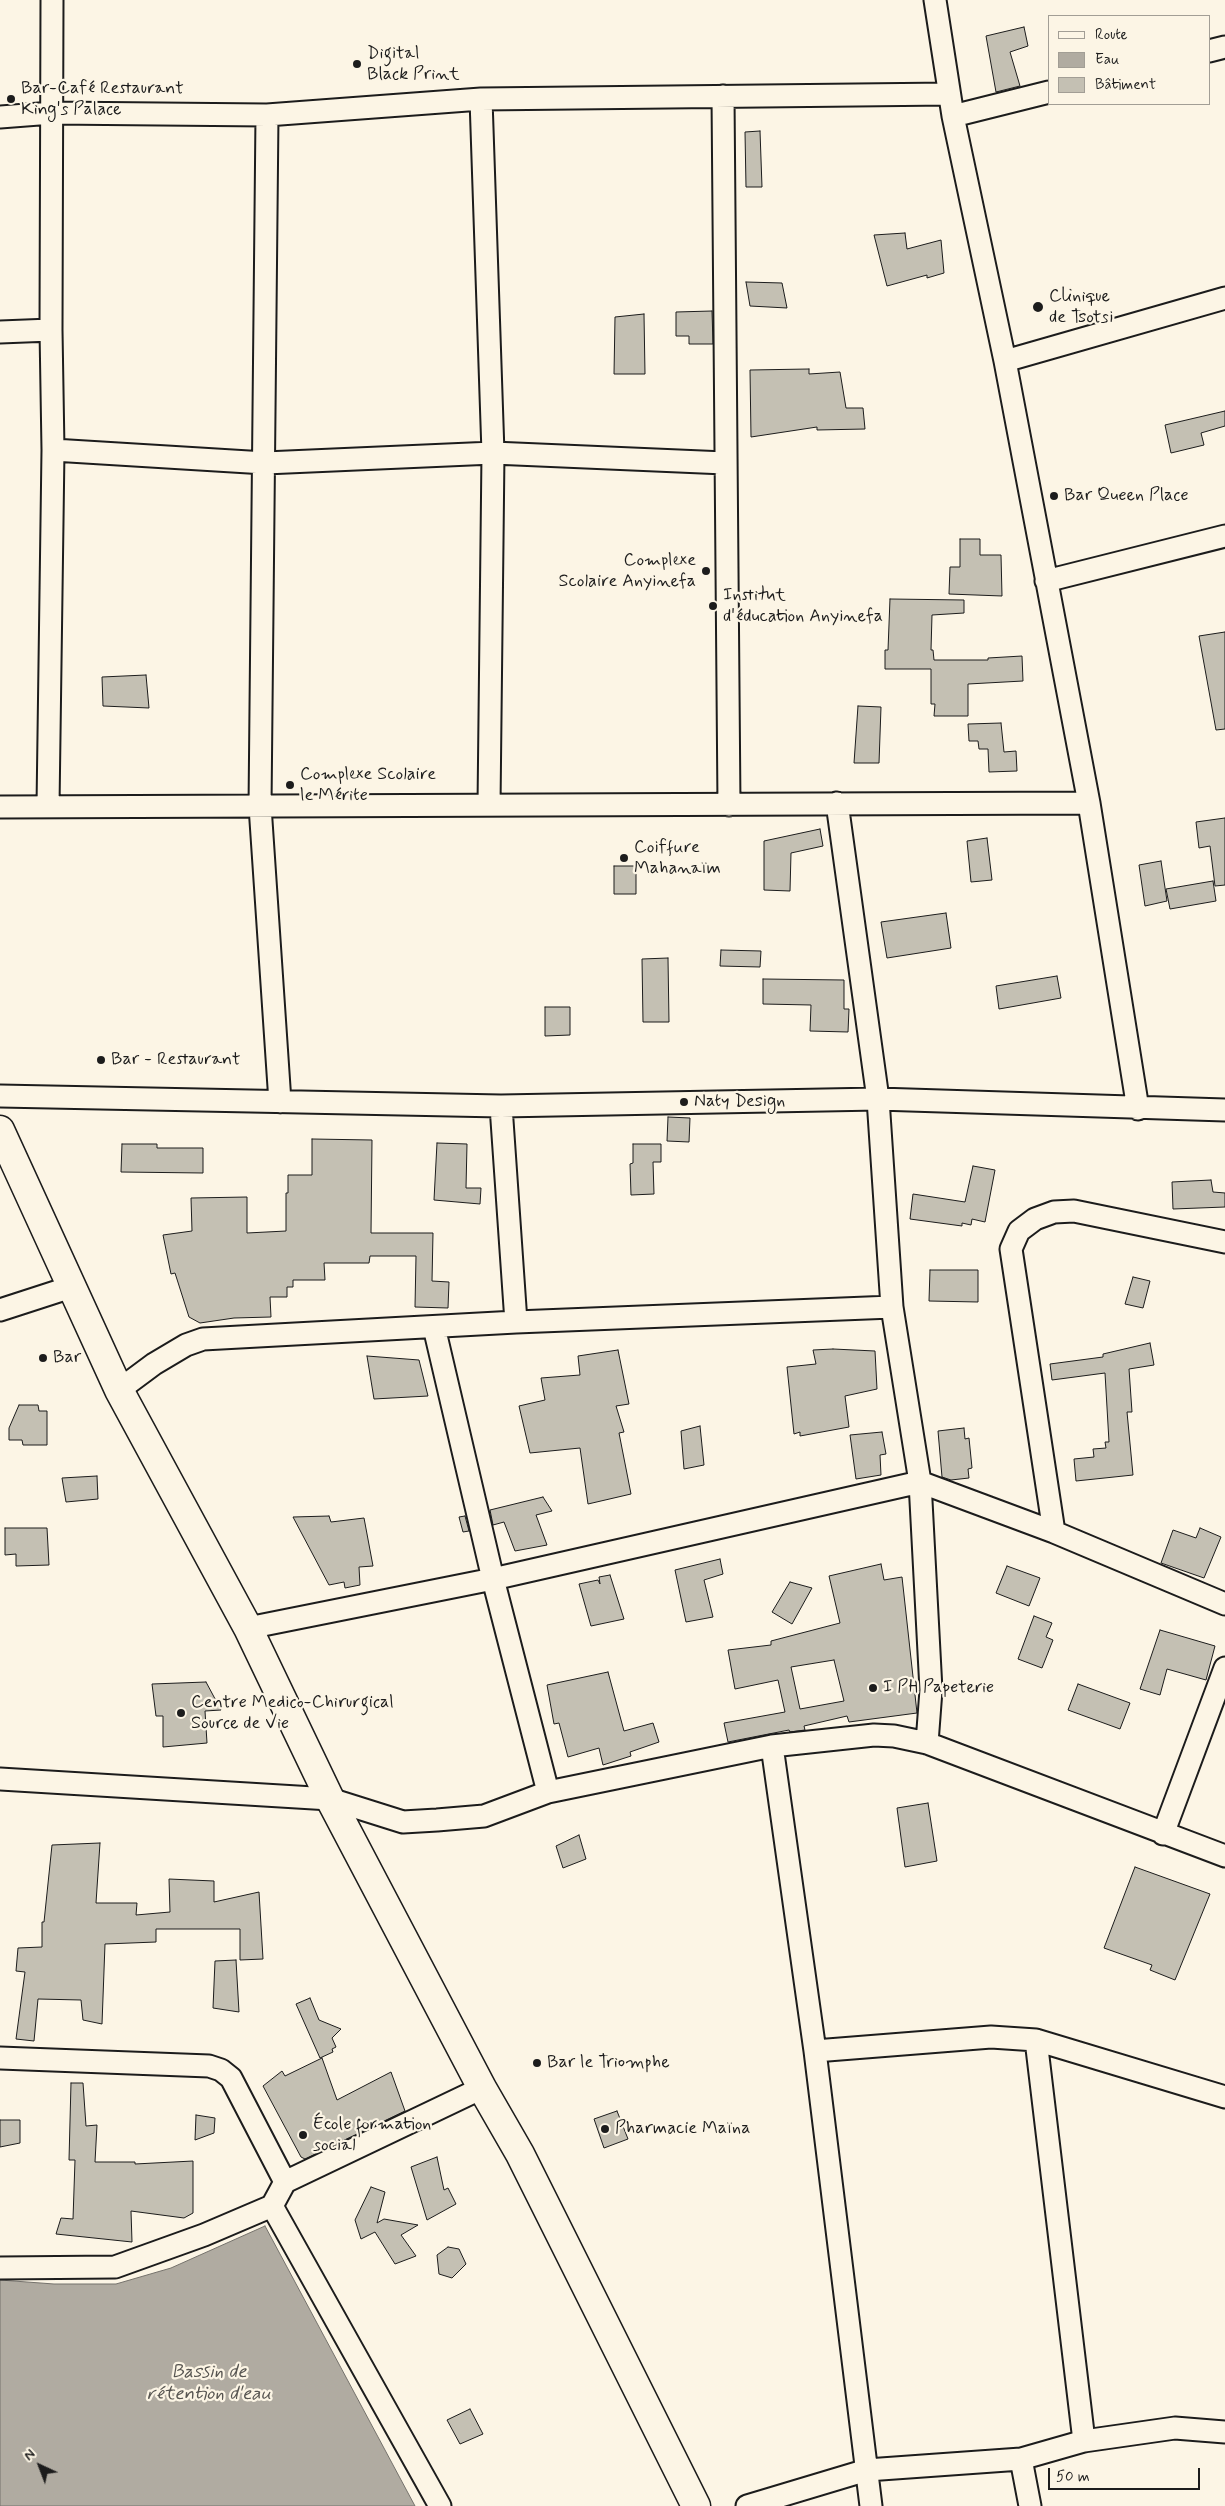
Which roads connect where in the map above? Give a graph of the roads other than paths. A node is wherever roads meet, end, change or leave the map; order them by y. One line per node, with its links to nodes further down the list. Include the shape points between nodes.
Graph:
1 (52, 0): 9 (street)
2 (935, 0): 6 (street)
3 (1225, 47): 4 (street)
4 (1210, 51)
5 (1048, 92): 11 (street)
6 (949, 94): 7 (street); 11 (street)
7 (723, 96): 8 (street); 19 (street)
8 (481, 99): 10 (street); 18 (street)
9 (52, 114): 10 (street); 12 (street); 14 (street)
10 (267, 115): 20 (street)
11 (953, 116): 16 (street)
12 (0, 117)
13 (1225, 298): 16 (street)
14 (51, 330): 15 (street); 17 (street)
15 (0, 332)
16 (1005, 361): 22 (street)
17 (53, 450): 20 (street); 27 (street)
18 (493, 453): 19 (street); 20 (street); 25 (street)
19 (725, 463): 26 (street)
20 (265, 464): 28 (street)
21 (1225, 536): 22 (street)
22 (1046, 580): 24 (street)
23 (837, 803): 24 (street); 26 (street); 31 (street)
24 (1089, 803): 34 (street)
25 (489, 805): 26 (street); 28 (street)
26 (729, 805)
27 (48, 806): 28 (street); 29 (street)
28 (260, 806): 32 (street)
29 (0, 807)
30 (0, 1096): 32 (street)
31 (878, 1099): 33 (street); 34 (street); 39 (street)
32 (280, 1102): 33 (street)
33 (502, 1106): 41 (street)
34 (1138, 1109): 35 (street)
35 (1225, 1110)
36 (0, 1130): 38 (street)
37 (1225, 1242): 45 (street, via 1074,1211 1054,1212 1035,1219 1018,1231 1011,1249)
38 (71, 1287): 40 (street); 43 (street)
39 (892, 1307): 41 (street); 44 (street)
40 (0, 1310)
41 (516, 1322): 42 (street)
42 (434, 1327): 43 (street, via 203,1339 154,1364); 46 (street)
43 (119, 1390): 48 (street)
44 (920, 1482): 45 (street); 46 (street); 50 (street, via 931,1690)
45 (1054, 1532): 47 (street)
46 (493, 1579): 48 (street); 53 (street)
47 (1225, 1604)
48 (248, 1628): 54 (street)
49 (1225, 1668): 55 (street)
50 (927, 1743): 51 (street, via 874,1735); 55 (street)
51 (772, 1746): 53 (street); 58 (street)
52 (0, 1779): 54 (street)
53 (548, 1792): 54 (street, via 484,1816 403,1822)
54 (330, 1798): 60 (street)
55 (1163, 1834): 56 (street)
56 (1225, 1856)
57 (1036, 2040): 58 (street, via 991,2037); 61 (street); 66 (street)
58 (815, 2050): 68 (street)
59 (0, 2058): 62 (street, via 209,2066 221,2070 231,2078)
60 (482, 2088): 62 (street); 70 (street, via 520,2154)
61 (1225, 2097)
62 (285, 2182): 63 (street)
63 (272, 2206): 64 (street, via 115,2267); 69 (street)
64 (0, 2268)
65 (1225, 2432): 66 (street, via 1175,2428)
66 (1084, 2441): 67 (street)
67 (1021, 2459): 68 (street); 73 (street)
68 (867, 2470): 71 (street); 72 (street)
69 (440, 2506)
70 (696, 2506)
71 (747, 2506)
72 (871, 2506)
73 (1030, 2506)

